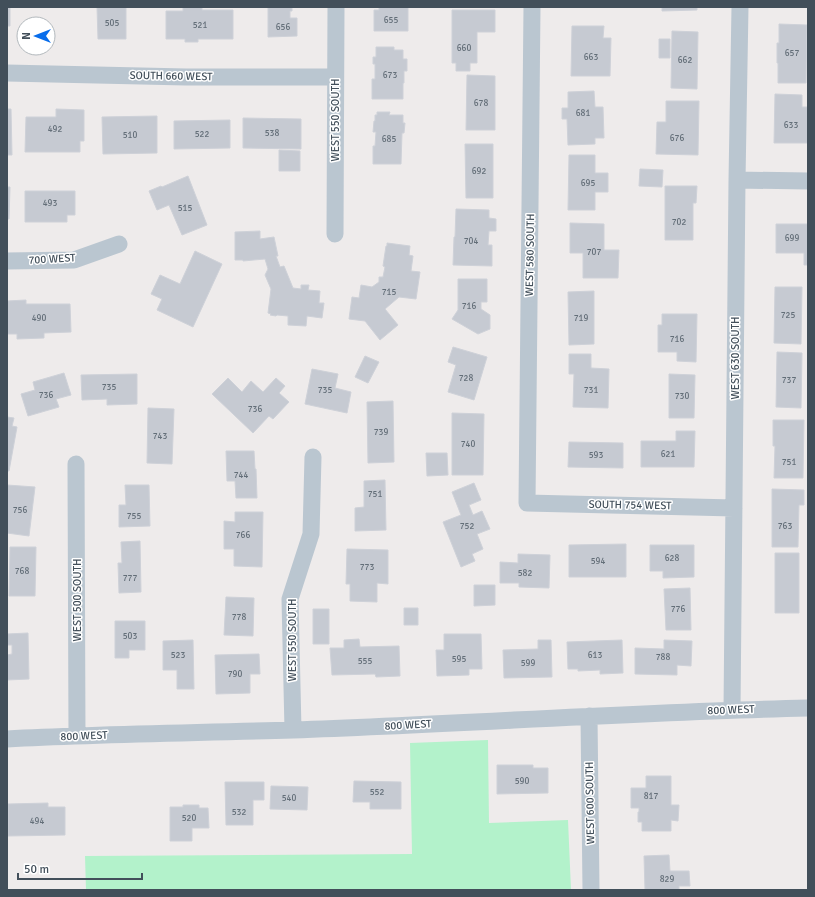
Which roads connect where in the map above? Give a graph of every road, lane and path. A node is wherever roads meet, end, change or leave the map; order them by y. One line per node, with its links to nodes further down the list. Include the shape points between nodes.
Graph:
1 (336, 7): 5 (street, WEST 550 SOUTH)
2 (532, 7): 13 (street, WEST 580 SOUTH)
3 (740, 7): 6 (street, WEST 630 SOUTH)
4 (7, 74): 5 (street, SOUTH 660 WEST)
5 (335, 77): 8 (street, WEST 550 SOUTH)
6 (737, 180): 7 (street); 14 (street, WEST 630 SOUTH)
7 (808, 181)
8 (335, 234)
9 (119, 244): 10 (street, 700 WEST, via 74,260)
10 (7, 261)
11 (313, 457): 18 (street, WEST 550 SOUTH, via 312,534 290,599)
12 (76, 464): 19 (street, WEST 500 SOUTH)
13 (527, 503): 14 (street, SOUTH 754 WEST)
14 (734, 508): 16 (street, WEST 630 SOUTH)
15 (808, 708): 16 (street, 800 WEST)
16 (732, 710): 17 (street, 800 WEST)
17 (589, 716): 18 (street, 800 WEST); 21 (street, WEST 600 SOUTH)
18 (293, 730): 19 (street, 800 WEST)
19 (77, 736): 20 (street, 800 WEST)
20 (7, 739)
21 (591, 890)

